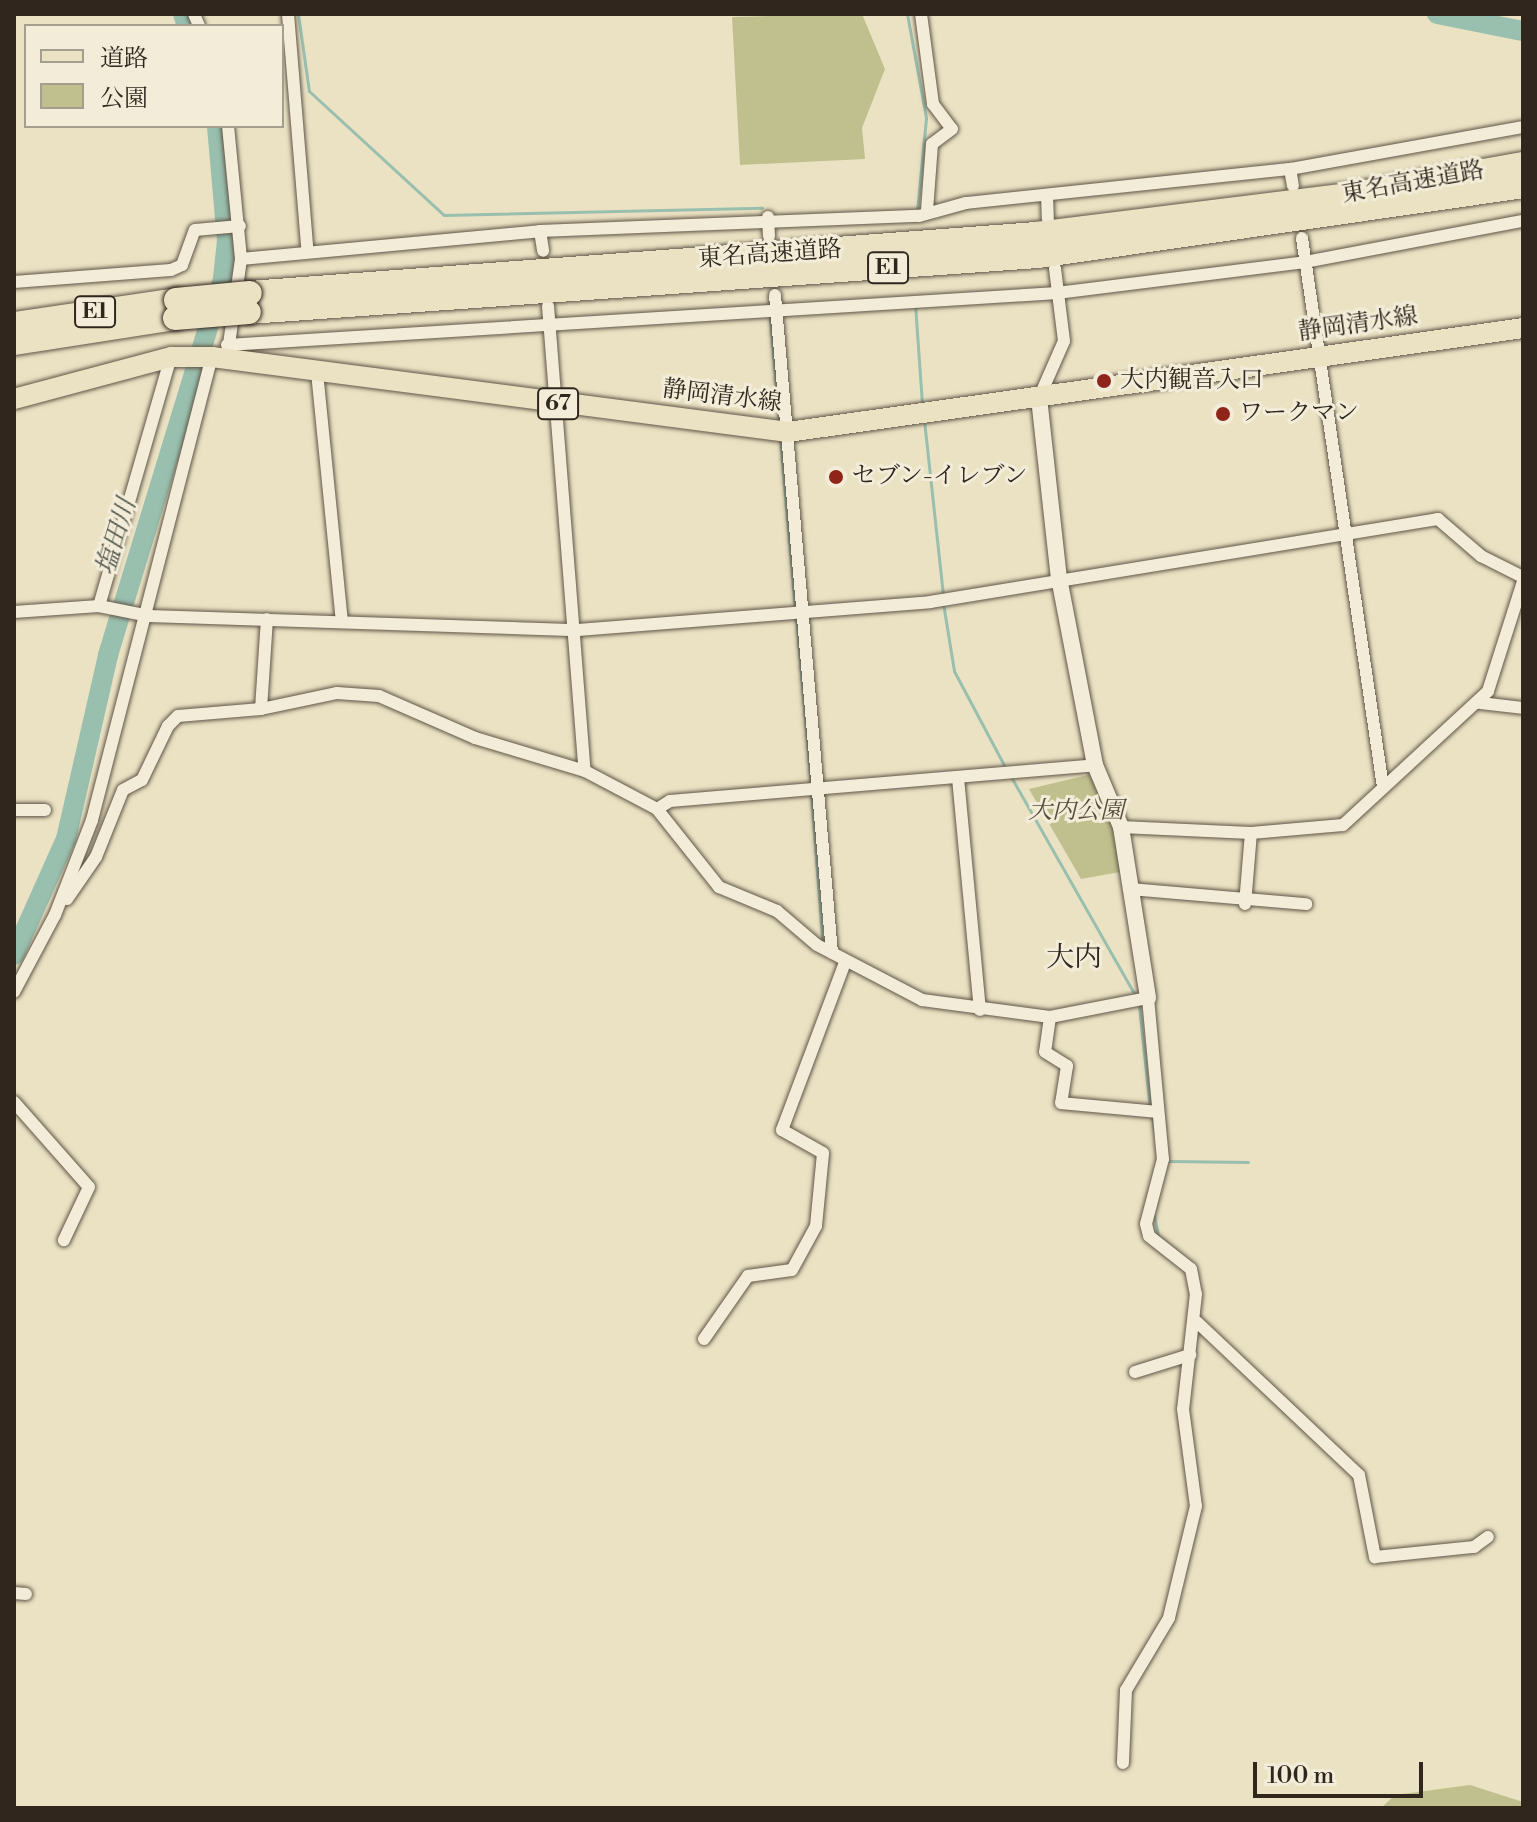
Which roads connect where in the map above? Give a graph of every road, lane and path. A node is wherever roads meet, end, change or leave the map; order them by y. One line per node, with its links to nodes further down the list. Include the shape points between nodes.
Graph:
1 (288, 14): 3 (street)
2 (921, 14): 11 (street, via 933,104 952,129 932,144)
3 (286, 42): 19 (street)
4 (1523, 127): 7 (street)
5 (228, 128): 15 (street)
6 (1523, 164): 27 (highway, 東名高速道路 / E1, via 1350,195 1036,234)
7 (1290, 169): 8 (street); 10 (street)
8 (1293, 186)
9 (1523, 186): 27 (highway, 東名高速道路 / E1, via 1038,256)
10 (1047, 195): 11 (street); 13 (street)
11 (917, 214): 12 (street)
12 (768, 217): 16 (street); 17 (street)
13 (1048, 219)
14 (1523, 221): 22 (street)
15 (240, 226): 21 (street); 24 (street, via 195,230 182,265 171,270)
16 (540, 231): 19 (street); 20 (street)
17 (769, 236)
18 (1302, 238): 22 (street)
19 (307, 247): 21 (street)
20 (543, 251)
21 (241, 259): 35 (street)
22 (1305, 262): 25 (street); 37 (street)
23 (1055, 269): 25 (street)
24 (14, 282)
25 (1057, 293): 30 (street); 39 (street, via 1064,341)
26 (775, 295): 30 (street)
27 (250, 302): 29 (highway, 東名高速道路 / E1, bridge)
28 (548, 306): 32 (street)
29 (176, 309): 31 (highway, 東名高速道路 / E1); 34 (highway, 東名高速道路 / E1)
30 (776, 315): 32 (street); 42 (street)
31 (14, 324)
32 (550, 327): 35 (street); 41 (street)
33 (1523, 328): 37 (main road, 静岡清水線 / 67)
34 (14, 343)
35 (222, 354): 36 (main road, 静岡清水線 / 67); 38 (main road, 静岡清水線 / 67); 49 (street)
36 (171, 357): 40 (main road, 静岡清水線 / 67); 46 (street)
37 (1316, 357): 39 (main road, 静岡清水線 / 67); 43 (street)
38 (317, 372): 41 (main road, 静岡清水線 / 67); 51 (street)
39 (1039, 398): 42 (main road, 静岡清水線 / 67); 44 (street)
40 (14, 399)
41 (557, 404): 42 (main road, 静岡清水線 / 67); 52 (street)
42 (788, 432): 47 (street)
43 (1345, 533): 44 (street); 45 (street, via 1438,519 1481,556); 59 (street)
44 (1059, 578): 47 (street, via 954,599); 56 (street)
45 (1523, 579): 53 (street)
46 (104, 606): 48 (street, via 88,613); 49 (street)
47 (803, 611): 52 (street); 60 (street)
48 (14, 612)
49 (147, 616): 50 (street); 69 (street, via 92,820)
50 (267, 619): 51 (street); 55 (street)
51 (342, 621): 52 (street)
52 (578, 630): 57 (street)
53 (1480, 703): 54 (street); 59 (street)
54 (1523, 708)
55 (261, 709): 57 (street, via 337,693 379,696 475,738); 69 (street, via 178,716 168,726 142,780 123,790 96,857)
56 (1095, 765): 58 (street); 64 (street)
57 (585, 771): 61 (street)
58 (958, 778): 60 (street); 74 (street)
59 (1383, 787): 65 (street, via 1343,825)
60 (819, 790): 61 (street, via 670,801); 70 (street)
61 (657, 809): 70 (street, via 719,887 777,911)
62 (14, 810): 63 (street)
63 (45, 810)
64 (1121, 827): 65 (street); 66 (street)
65 (1251, 833): 67 (street)
66 (1130, 889): 67 (street); 73 (street)
67 (1245, 904): 68 (street)
68 (1306, 904)
69 (55, 915): 72 (street)
70 (832, 953): 71 (street)
71 (845, 962): 74 (street, via 922,1000); 80 (street, via 782,1130 823,1153 816,1226 792,1270 748,1276)
72 (15, 989)
73 (1148, 998): 75 (street); 77 (street)
74 (980, 1010): 75 (street)
75 (1050, 1017): 77 (street, via 1045,1052 1067,1066 1061,1103)
76 (14, 1102): 78 (street, via 89,1187)
77 (1158, 1112): 79 (street, via 1163,1159 1146,1224 1149,1236 1191,1269)
78 (64, 1240)
79 (1197, 1322): 81 (street); 83 (street, via 1359,1475 1375,1557 1474,1547)
80 (704, 1339)
81 (1190, 1355): 82 (street); 84 (street, via 1183,1409 1196,1506 1169,1618 1126,1690)
82 (1135, 1372)
83 (1488, 1537)
84 (1123, 1763)

